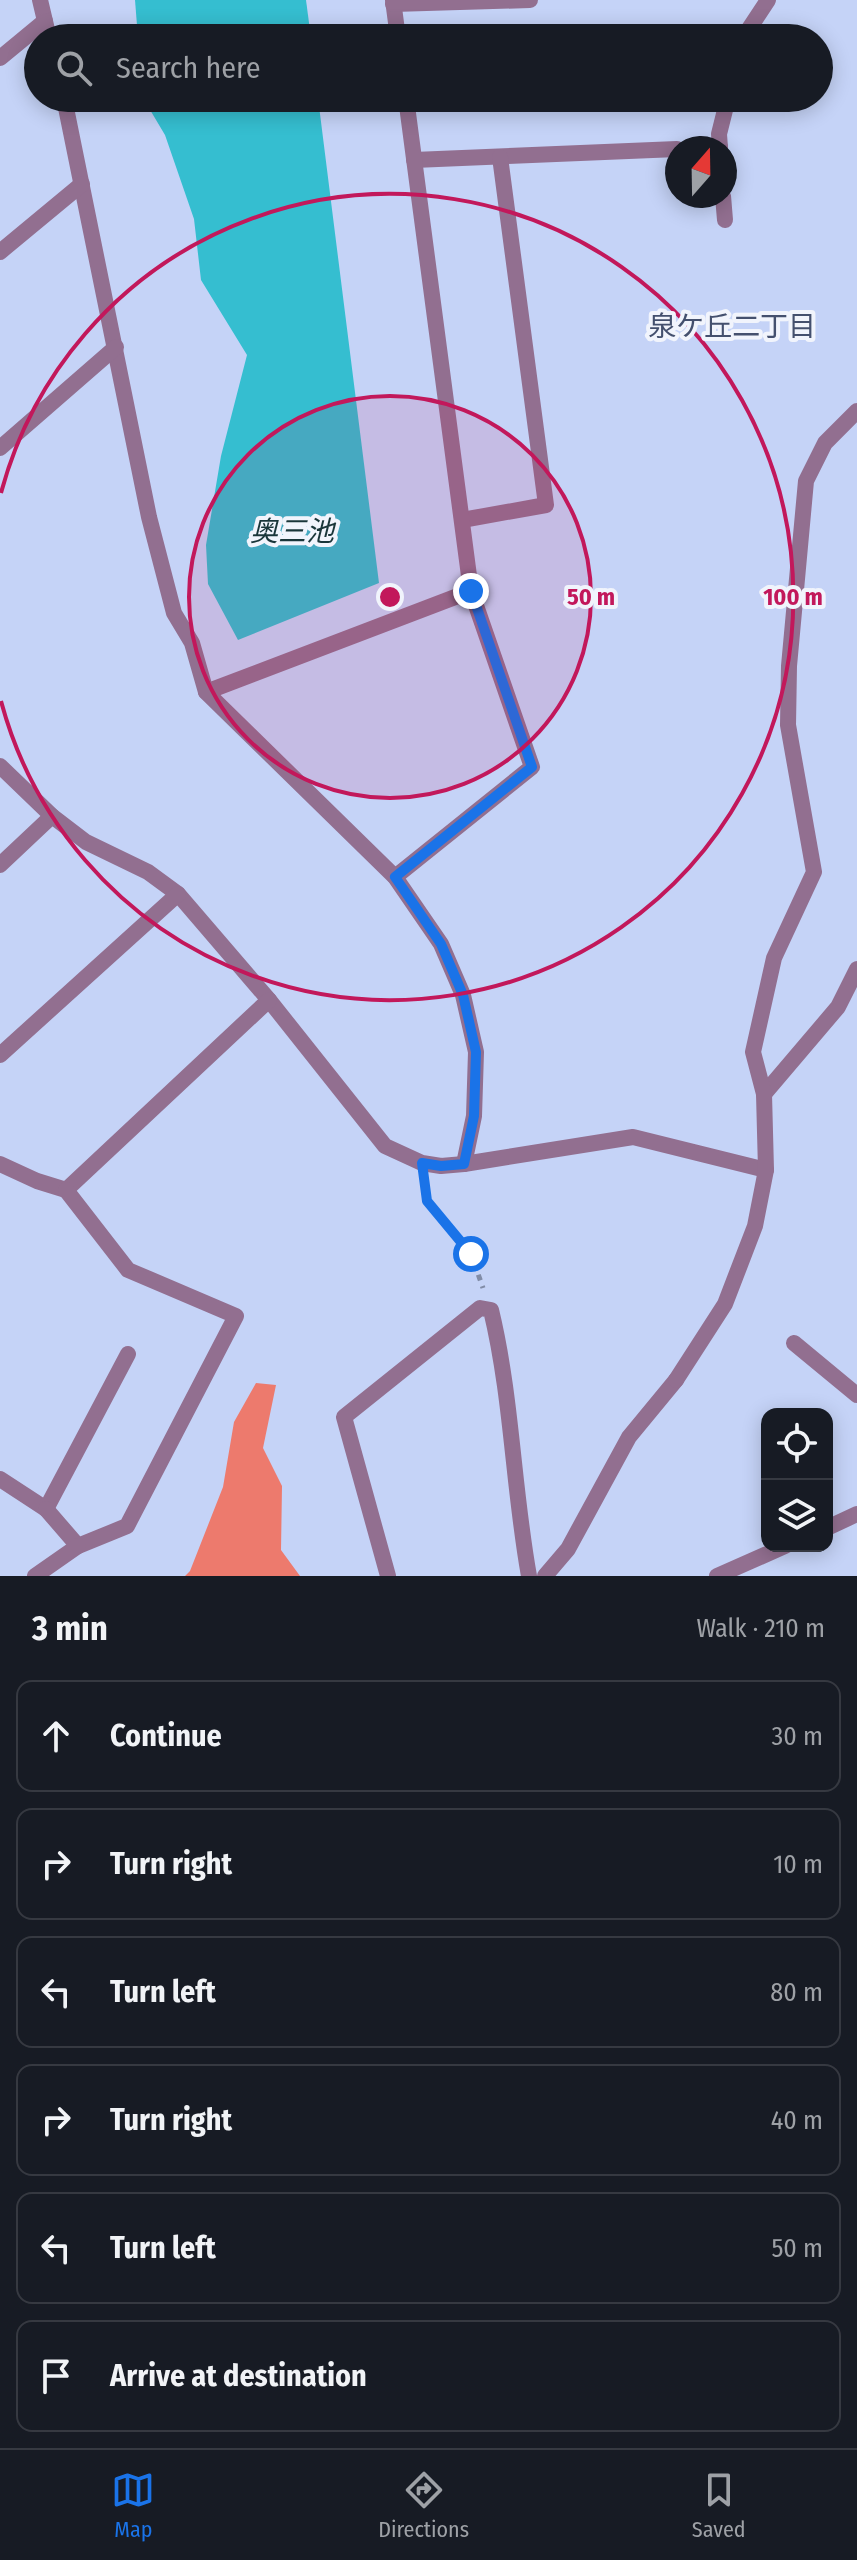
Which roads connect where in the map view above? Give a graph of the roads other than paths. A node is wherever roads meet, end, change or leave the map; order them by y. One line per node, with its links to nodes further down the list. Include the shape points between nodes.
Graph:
1 (40, 0): 5 (street)
2 (530, 0): 4 (street)
3 (768, 0): 7 (street)
4 (393, 2): 6 (street)
5 (46, 24)
6 (396, 24)
7 (752, 24)
8 (24, 44): 9 (street)
9 (0, 58)
10 (67, 112): 17 (street)
11 (408, 112): 16 (street)
12 (724, 112): 13 (street)
13 (719, 136)
14 (665, 150): 15 (street)
15 (500, 157): 16 (street); 24 (street, via 546,505)
16 (414, 160): 24 (street)
17 (82, 184): 20 (street); 21 (street)
18 (724, 208): 19 (street)
19 (725, 220)
20 (0, 252)
21 (116, 347): 23 (street); 26 (street, via 174,613 192,643)
22 (857, 411): 35 (street, via 825,443 806,481 788,725 814,872 774,958 753,1052)
23 (0, 448)
24 (462, 520): 25 (street)
25 (471, 591): 26 (street); 30 (street, via 532,767)
26 (206, 692): 30 (street)
27 (0, 766): 28 (street)
28 (52, 816): 29 (street); 31 (street, via 86,842 148,872)
29 (0, 865)
30 (395, 877): 37 (street, via 441,944 463,995 476,1052 474,1116)
31 (178, 894): 33 (street); 34 (street)
32 (857, 969): 35 (street, via 838,1007)
33 (269, 1000): 37 (street, via 385,1146 422,1163); 39 (street)
34 (0, 1055)
35 (764, 1094): 38 (street)
36 (0, 1164): 39 (street)
37 (464, 1164): 38 (street, via 633,1137)
38 (766, 1170): 52 (street, via 755,1226 725,1304 676,1380 629,1437 568,1549)
39 (66, 1190): 47 (street, via 128,1270 236,1316 127,1526)
40 (794, 1343): 42 (street)
41 (128, 1354): 44 (street)
42 (857, 1395)
43 (0, 1479): 44 (street)
44 (46, 1509): 47 (street)
45 (857, 1514): 46 (street)
46 (833, 1525)
47 (78, 1546): 49 (street)
48 (771, 1552): 53 (street)
49 (35, 1576)
50 (388, 1576): 51 (street, via 344,1417 480,1308 491,1310 499,1345)
51 (529, 1576)
52 (545, 1576)
53 (717, 1576)

